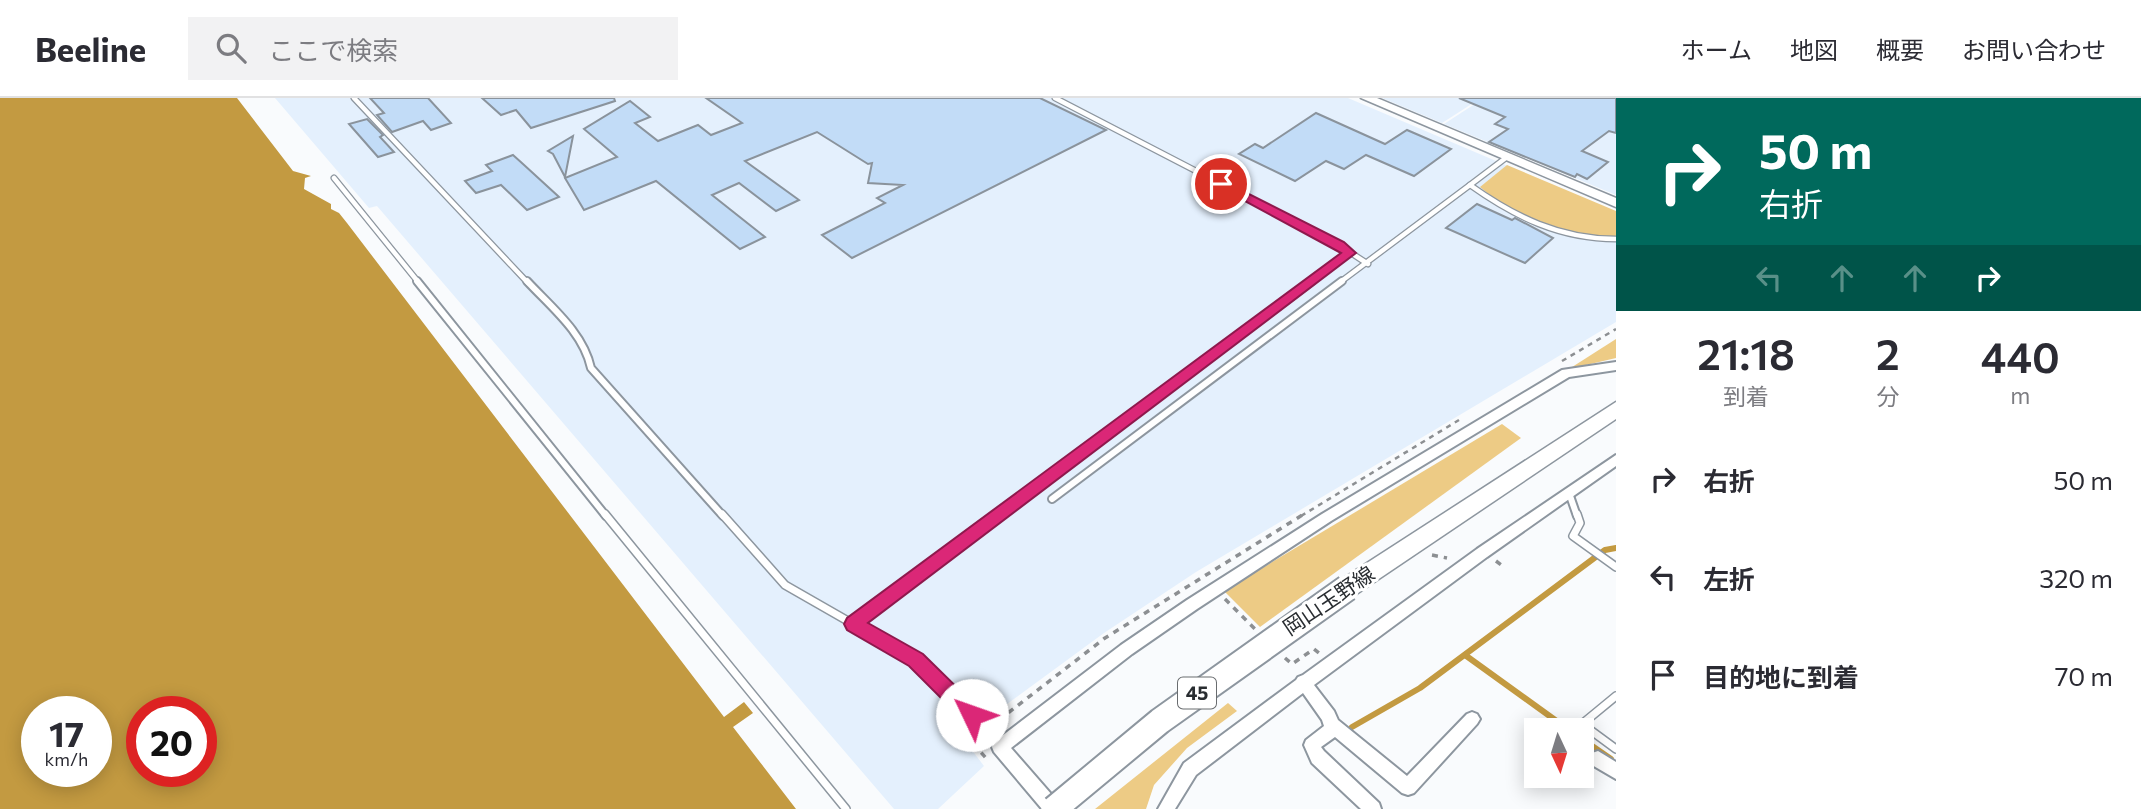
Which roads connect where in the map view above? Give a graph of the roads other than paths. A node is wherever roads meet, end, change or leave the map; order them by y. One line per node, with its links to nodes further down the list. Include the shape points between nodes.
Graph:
1 (354, 98): 17 (lane, via 578,336 591,368 785,585)
2 (1055, 98): 9 (lane)
3 (1367, 98): 4 (street)
4 (1507, 157): 6 (lane); 7 (street)
5 (334, 178): 26 (lane)
6 (1470, 185): 8 (lane, via 1536,225 1576,236); 10 (lane)
7 (1616, 203)
8 (1616, 239)
9 (1350, 253): 10 (lane); 17 (lane)
10 (1368, 264): 15 (lane)
11 (1616, 366): 22 (street, via 1566,373 1289,540 1104,666)
12 (1616, 409): 27 (main road, 岡山玉野線 / 45, bridge, via 1228,670 1126,747)
13 (1616, 460): 14 (street)
14 (1569, 493): 16 (lane, via 1580,523 1573,536); 18 (street)
15 (1052, 499)
16 (1616, 567)
17 (853, 624): 22 (lane, via 916,660 941,688)
18 (1303, 682): 21 (street); 28 (street, via 1190,769)
19 (1616, 696): 23 (lane, via 1582,724)
20 (1472, 719): 21 (street, via 1408,787)
21 (1332, 725): 29 (street, via 1333,729 1312,745 1318,757)
22 (1006, 742): 27 (street, via 1000,747)
23 (1616, 749)
24 (1598, 759): 25 (street)
25 (1616, 771)
26 (846, 809)
27 (1054, 809)
28 (1166, 809)
29 (1373, 809)

